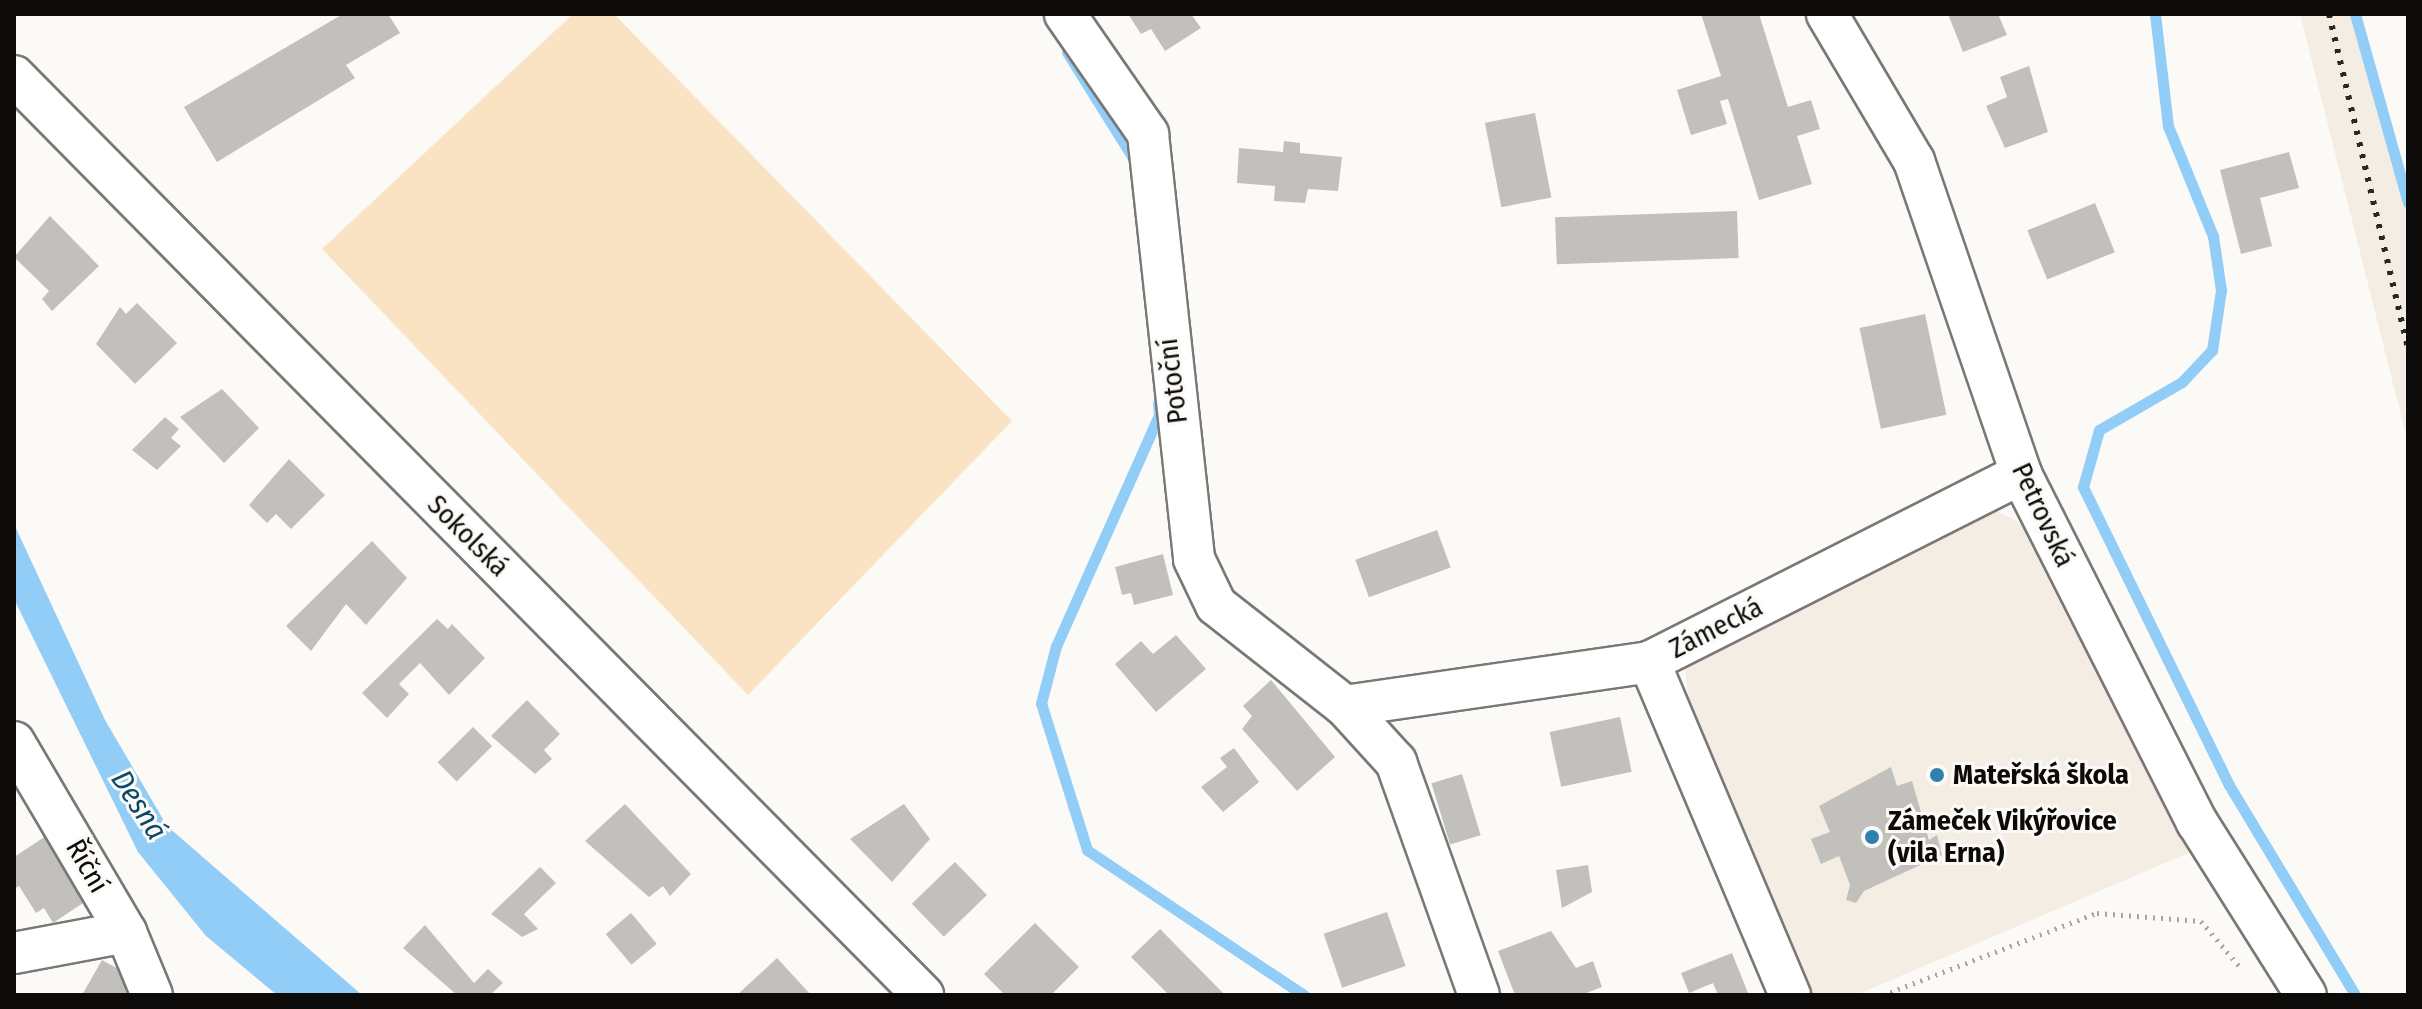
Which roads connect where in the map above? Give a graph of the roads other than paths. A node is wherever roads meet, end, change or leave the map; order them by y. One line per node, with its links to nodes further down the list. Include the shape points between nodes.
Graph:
1 (1065, 14): 6 (street, Potoční, via 1148,134 1194,559 1216,605)
2 (1827, 14): 4 (street, Petrovská, via 1914,161)
3 (14, 76): 11 (street, Sokolská)
4 (2021, 474): 5 (street, Zámecká); 14 (street, Petrovská, via 2197,822)
5 (1649, 662): 6 (street); 13 (street, Zámecká)
6 (1345, 706): 12 (street, Potoční, via 1396,762)
7 (14, 742): 8 (street, Říční)
8 (126, 932): 9 (street); 10 (street, Říční)
9 (14, 953)
10 (152, 995)
11 (923, 995)
12 (1479, 995)
13 (1790, 995)
14 (2306, 995)

